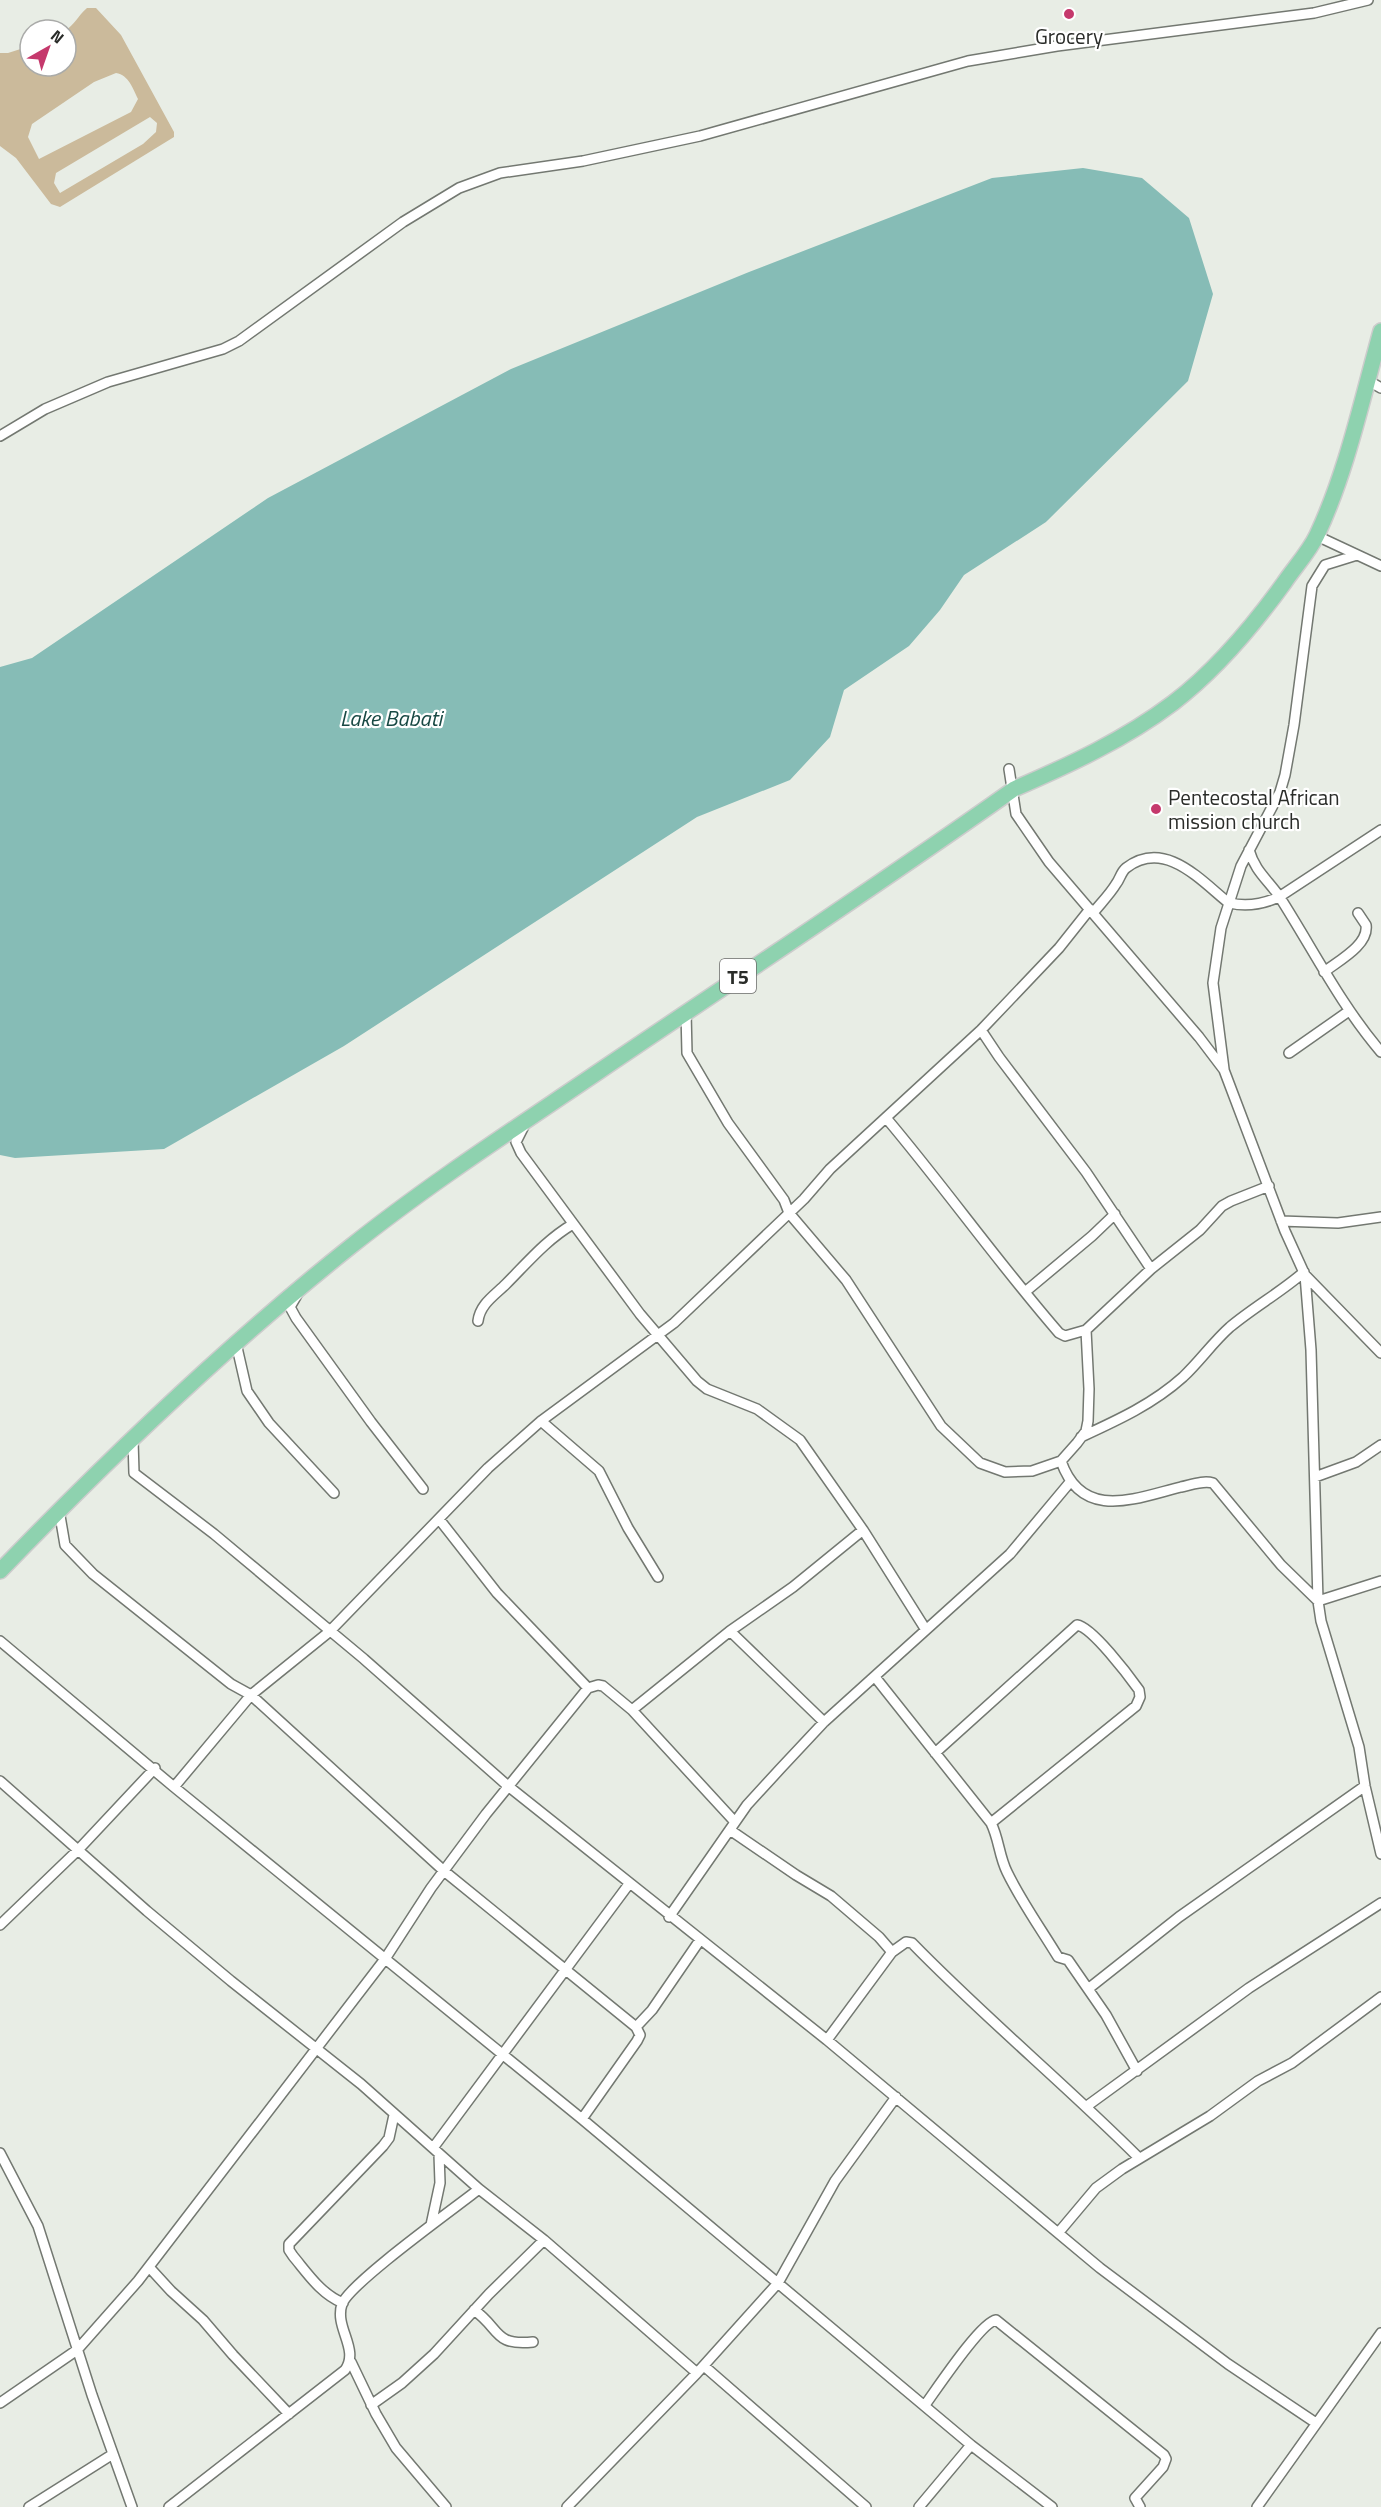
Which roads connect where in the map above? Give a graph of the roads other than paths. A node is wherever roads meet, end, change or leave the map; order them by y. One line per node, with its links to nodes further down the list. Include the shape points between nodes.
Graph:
1 (1368, 0): 5 (street, via 1314,13 968,61 700,136 583,161 500,173 459,189 404,222 239,341 108,382 45,409)
2 (1381, 331): 3 (highway, T5)
3 (1367, 380): 4 (street); 6 (highway, T5)
4 (1381, 388)
5 (0, 436)
6 (1317, 537): 7 (street); 10 (highway, T5, via 1263,612 1174,702 1077,761)
7 (1356, 555): 8 (street); 12 (street, via 1325,566 1312,586 1285,775)
8 (1381, 566)
9 (1010, 769): 10 (street)
10 (1014, 789): 15 (street, via 1016,814 1049,862); 19 (highway, T5)
11 (1381, 830): 13 (street)
12 (1249, 850): 13 (street, via 1255,868); 14 (street)
13 (1279, 897): 14 (street, via 1246,905); 17 (street)
14 (1230, 904): 15 (street, via 1185,868 1171,859 1160,858 1125,869); 23 (street, via 1216,949 1213,982)
15 (1091, 911): 20 (street); 23 (street)
16 (1358, 913): 17 (street, via 1366,925 1365,935)
17 (1324, 972): 18 (street)
18 (1349, 1011): 21 (street); 22 (street)
19 (686, 1012): 24 (highway, T5); 27 (street, via 687,1053 728,1123 784,1200)
20 (981, 1030): 25 (street); 28 (street)
21 (1381, 1052)
22 (1289, 1053)
23 (1224, 1070): 26 (street)
24 (528, 1119): 31 (street, via 516,1142); 34 (highway, T5)
25 (887, 1119): 27 (street, via 830,1169); 35 (street)
26 (1269, 1186): 30 (street); 32 (street, via 1222,1206 1182,1246)
27 (789, 1213): 38 (street); 45 (street, via 846,1280 926,1405 961,1446 980,1463 1005,1472 1032,1471)
28 (1115, 1214): 32 (street); 35 (street)
29 (1381, 1217): 30 (street, via 1338,1223)
30 (1281, 1221): 33 (street)
31 (573, 1224): 36 (street, via 527,1260 488,1301); 38 (street)
32 (1151, 1269): 37 (street)
33 (1305, 1273): 40 (street); 42 (street, via 1230,1327 1166,1392 1133,1413); 46 (street)
34 (303, 1285): 39 (highway, T5); 48 (street, via 290,1307 296,1318)
35 (1025, 1292): 37 (street, via 1059,1333 1065,1336)
36 (478, 1321)
37 (1086, 1330): 42 (street, via 1088,1421)
38 (658, 1336): 41 (street); 52 (street, via 707,1389 757,1409 800,1440)
39 (236, 1343): 43 (highway, T5); 49 (street, via 247,1391 269,1423)
40 (1381, 1353)
41 (541, 1421): 51 (street); 54 (street, via 599,1471)
42 (1081, 1437): 45 (street)
43 (133, 1440): 50 (highway, T5); 59 (street, via 134,1473 214,1534)
44 (1381, 1446): 46 (street, via 1356,1462)
45 (1061, 1461): 47 (street)
46 (1314, 1477): 56 (street)
47 (1071, 1481): 56 (street, via 1095,1499 1115,1503 1213,1483 1281,1565); 57 (street, via 1010,1554)
48 (423, 1489)
49 (334, 1492)
50 (59, 1510): 53 (highway, T5); 63 (street, via 66,1545 93,1574 231,1684)
51 (439, 1519): 59 (street); 62 (street, via 497,1593)
52 (863, 1530): 57 (street); 58 (street, via 793,1587)
53 (0, 1571)
54 (658, 1577)
55 (1381, 1581): 56 (street)
56 (1318, 1601): 70 (street, via 1359,1747)
57 (926, 1630): 61 (street)
58 (730, 1631): 64 (street); 65 (street)
59 (329, 1632): 63 (street); 69 (street)
60 (0, 1641): 67 (street)
61 (875, 1677): 65 (street); 66 (street)
62 (588, 1688): 64 (street, via 603,1686); 69 (street)
63 (251, 1695): 71 (street); 76 (street)
64 (632, 1710): 73 (street)
65 (824, 1722): 73 (street, via 755,1796)
66 (935, 1753): 72 (street); 72 (street, via 1077,1625 1085,1628 1113,1657 1139,1690 1136,1706)
67 (155, 1768): 71 (street); 74 (street)
68 (0, 1781): 74 (street)
69 (508, 1786): 76 (street); 77 (street)
70 (1365, 1786): 75 (street); 85 (street, via 1179,1917)
71 (174, 1787): 83 (street)
72 (991, 1823): 85 (street, via 1006,1870 1020,1895 1058,1957 1068,1960)
73 (733, 1826): 79 (street); 82 (street, via 796,1875 831,1896)
74 (79, 1849): 80 (street); 89 (street, via 164,1925)
75 (1381, 1854)
76 (444, 1871): 83 (street); 84 (street)
77 (629, 1884): 79 (street); 84 (street)
78 (1381, 1903): 91 (street, via 1249,1988)
79 (669, 1917): 81 (street)
80 (0, 1925)
81 (700, 1940): 87 (street); 88 (street)
82 (892, 1952): 88 (street); 93 (street, via 906,1942 912,1943)
83 (385, 1959): 89 (street); 90 (street)
84 (565, 1970): 87 (street); 90 (street)
85 (1088, 1989): 91 (street)
86 (1381, 1997): 98 (street, via 1292,2062)
87 (636, 2027): 95 (street, via 638,2041)
88 (827, 2040): 92 (street)
89 (315, 2048): 94 (street); 103 (street)
90 (502, 2055): 95 (street); 96 (street)
91 (1137, 2071): 93 (street)
92 (896, 2097): 101 (street); 104 (street, via 835,2181)
93 (1087, 2106): 98 (street)
94 (394, 2115): 96 (street); 105 (street, via 383,2146 290,2244 293,2256 323,2290)
95 (582, 2119): 104 (street)
96 (436, 2151): 99 (street); 100 (street, via 439,2190)
97 (0, 2153): 109 (street, via 38,2226)
98 (1139, 2158): 101 (street, via 1096,2188)
99 (479, 2189): 100 (street); 102 (street)
100 (431, 2225): 105 (street)
101 (1059, 2232): 117 (street, via 1100,2268 1228,2364)
102 (544, 2240): 106 (street); 112 (street)
103 (149, 2267): 109 (street); 116 (street)
104 (778, 2283): 111 (street); 115 (street)
105 (343, 2303): 110 (street, via 341,2322)
106 (474, 2310): 108 (street, via 506,2341); 114 (street, via 434,2354)
107 (1381, 2333): 117 (street)
108 (533, 2342)
109 (77, 2350): 113 (street); 119 (street)
110 (351, 2362): 114 (street); 116 (street)
111 (704, 2366): 112 (street); 125 (street)
112 (697, 2373): 124 (street)
113 (0, 2403)
114 (371, 2404): 123 (street, via 396,2448)
115 (925, 2405): 118 (street); 128 (street, via 970,2343 988,2322 996,2320 1164,2455 1163,2467 1135,2498)
116 (289, 2414): 122 (street)
117 (1316, 2423): 129 (street)
118 (971, 2445): 126 (street); 127 (street)
119 (112, 2454): 120 (street); 121 (street)
120 (29, 2507)
121 (132, 2507)
122 (169, 2507)
123 (446, 2507)
124 (567, 2507)
125 (866, 2507)
126 (919, 2507)
127 (1052, 2507)
128 (1140, 2507)
129 (1257, 2507)

